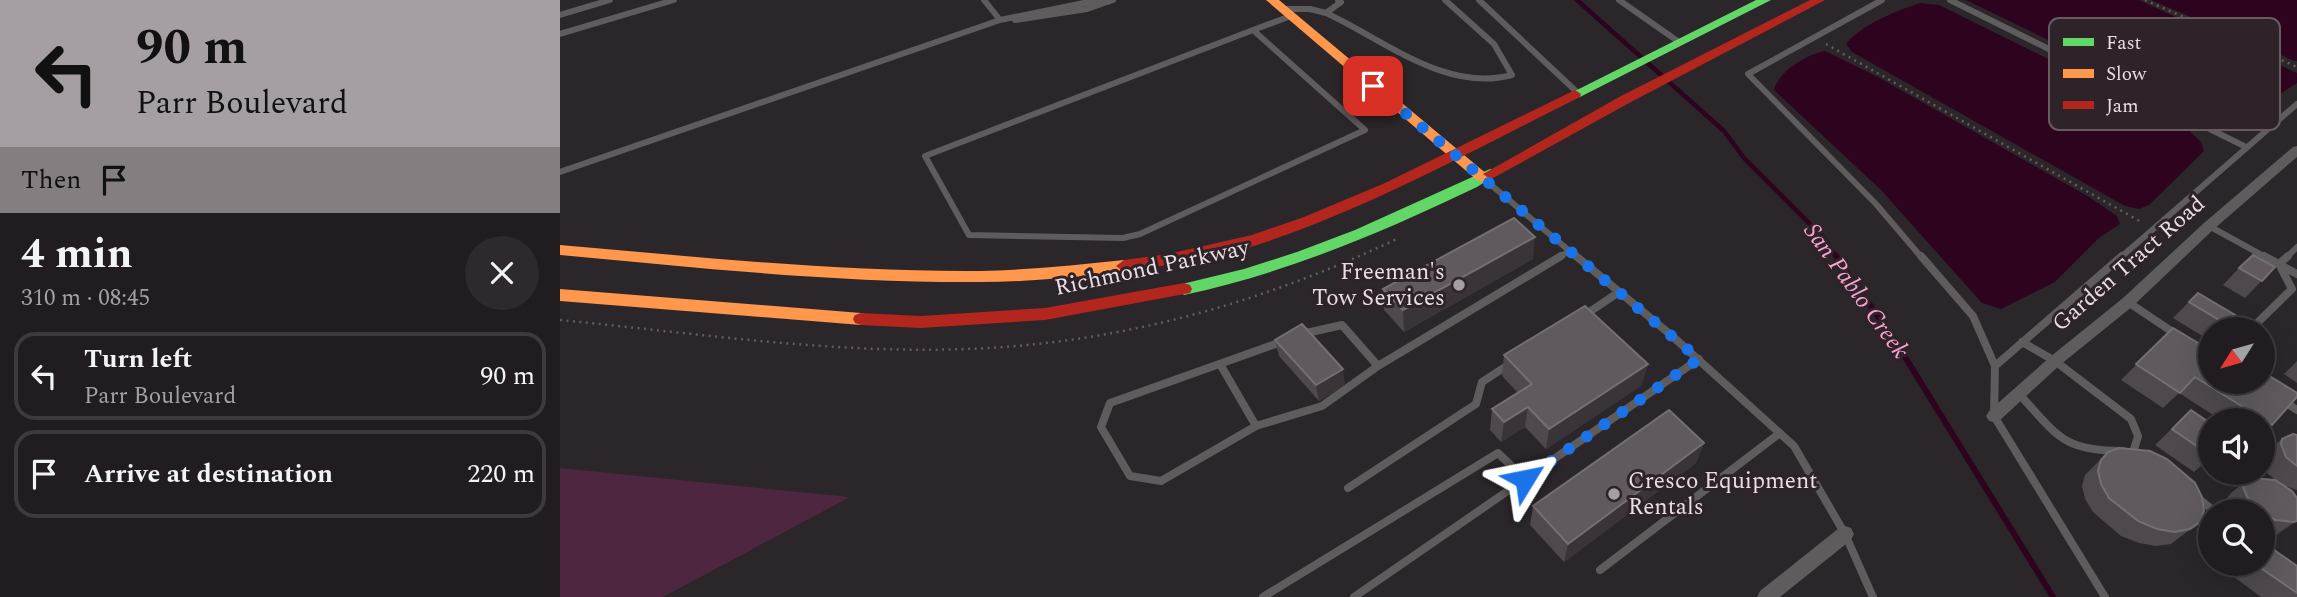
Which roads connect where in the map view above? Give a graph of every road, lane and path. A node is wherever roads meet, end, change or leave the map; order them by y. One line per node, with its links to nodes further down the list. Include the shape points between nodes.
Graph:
1 (610, 0): 16 (lane)
2 (674, 0): 20 (lane)
3 (985, 0): 18 (lane)
4 (1338, 0): 15 (lane, via 1341,2)
5 (1445, 0): 15 (lane, via 1499,52 1512,75 1460,76 1430,68)
6 (1479, 0): 26 (lane)
7 (1619, 0): 22 (lane)
8 (1765, 0): 22 (main road, Richmond Parkway)
9 (1819, 0): 35 (main road, Richmond Parkway)
10 (1882, 0): 21 (lane)
11 (1950, 0): 23 (lane)
12 (2146, 0): 17 (path)
13 (1111, 1): 18 (lane, via 1087,9)
14 (1282, 8): 15 (lane); 19 (lane); 33 (main road)
15 (1326, 13)
16 (560, 15)
17 (2187, 18)
18 (1000, 20): 34 (lane)
19 (1253, 30): 19 (lane, via 1076,98 925,156 969,235 1123,238 1365,130)
20 (560, 34)
21 (1814, 37): 37 (path); 55 (lane, via 1748,74 1876,204 1973,316)
22 (1679, 42): 26 (main road, Richmond Parkway)
23 (2049, 49)
24 (2280, 59): 25 (path)
25 (2297, 67)
26 (1578, 93): 33 (main road, Richmond Parkway)
27 (2297, 104): 28 (lane)
28 (2280, 118)
29 (2212, 130): 31 (lane)
30 (2266, 130): 31 (lane)
31 (2246, 147): 37 (lane)
32 (2297, 150): 36 (street, Garden Tract Road)
33 (1453, 154): 35 (main road); 39 (main road, Richmond Parkway, via 1356,201 1256,240 1106,270 1010,278 905,278)
34 (560, 172)
35 (1483, 178): 40 (lane); 44 (main road, Richmond Parkway, via 1296,259 1221,282 1045,314 877,321)
36 (2209, 226): 41 (lane); 45 (street, Garden Tract Road)
37 (2152, 228): 48 (lane)
38 (2297, 247): 41 (lane)
39 (560, 250)
40 (1569, 251): 43 (lane); 54 (lane)
41 (2279, 264): 42 (lane); 46 (lane, via 2292,289)
42 (2297, 274)
43 (1619, 292): 47 (lane); 50 (lane)
44 (560, 295)
45 (2128, 302): 49 (lane); 52 (street, Garden Tract Road)
46 (2263, 317)
47 (1574, 322)
48 (2022, 342): 52 (lane); 55 (lane)
49 (2188, 342)
50 (1699, 359): 61 (lane); 64 (lane)
51 (1516, 360): 65 (lane, via 1482,382 1476,404)
52 (2055, 361): 56 (street, Garden Tract Road); 62 (lane, via 2131,419 2138,431)
53 (1220, 364): 54 (lane, via 1305,333 1342,325); 60 (lane); 60 (lane, via 1110,403 1101,427 1129,476 1161,481)
54 (1378, 366): 60 (lane, via 1322,406)
55 (1995, 366): 59 (lane)
56 (2019, 394): 59 (street, Garden Tract Road); 62 (lane, via 2063,441 2092,451)
57 (2274, 396): 58 (lane)
58 (2297, 410)
59 (1994, 416): 74 (lane)
60 (1256, 426)
61 (1780, 433): 68 (lane, via 1794,446); 69 (lane)
62 (2133, 453): 63 (lane)
63 (2144, 460)
64 (1525, 479): 70 (lane, via 1498,453); 71 (lane)
65 (1349, 488)
66 (2187, 489): 67 (lane)
67 (2199, 499)
68 (1845, 534): 72 (street); 73 (lane)
69 (1600, 570)
70 (1263, 597)
71 (1354, 597)
72 (1766, 597)
73 (1873, 597)
74 (2105, 597)

